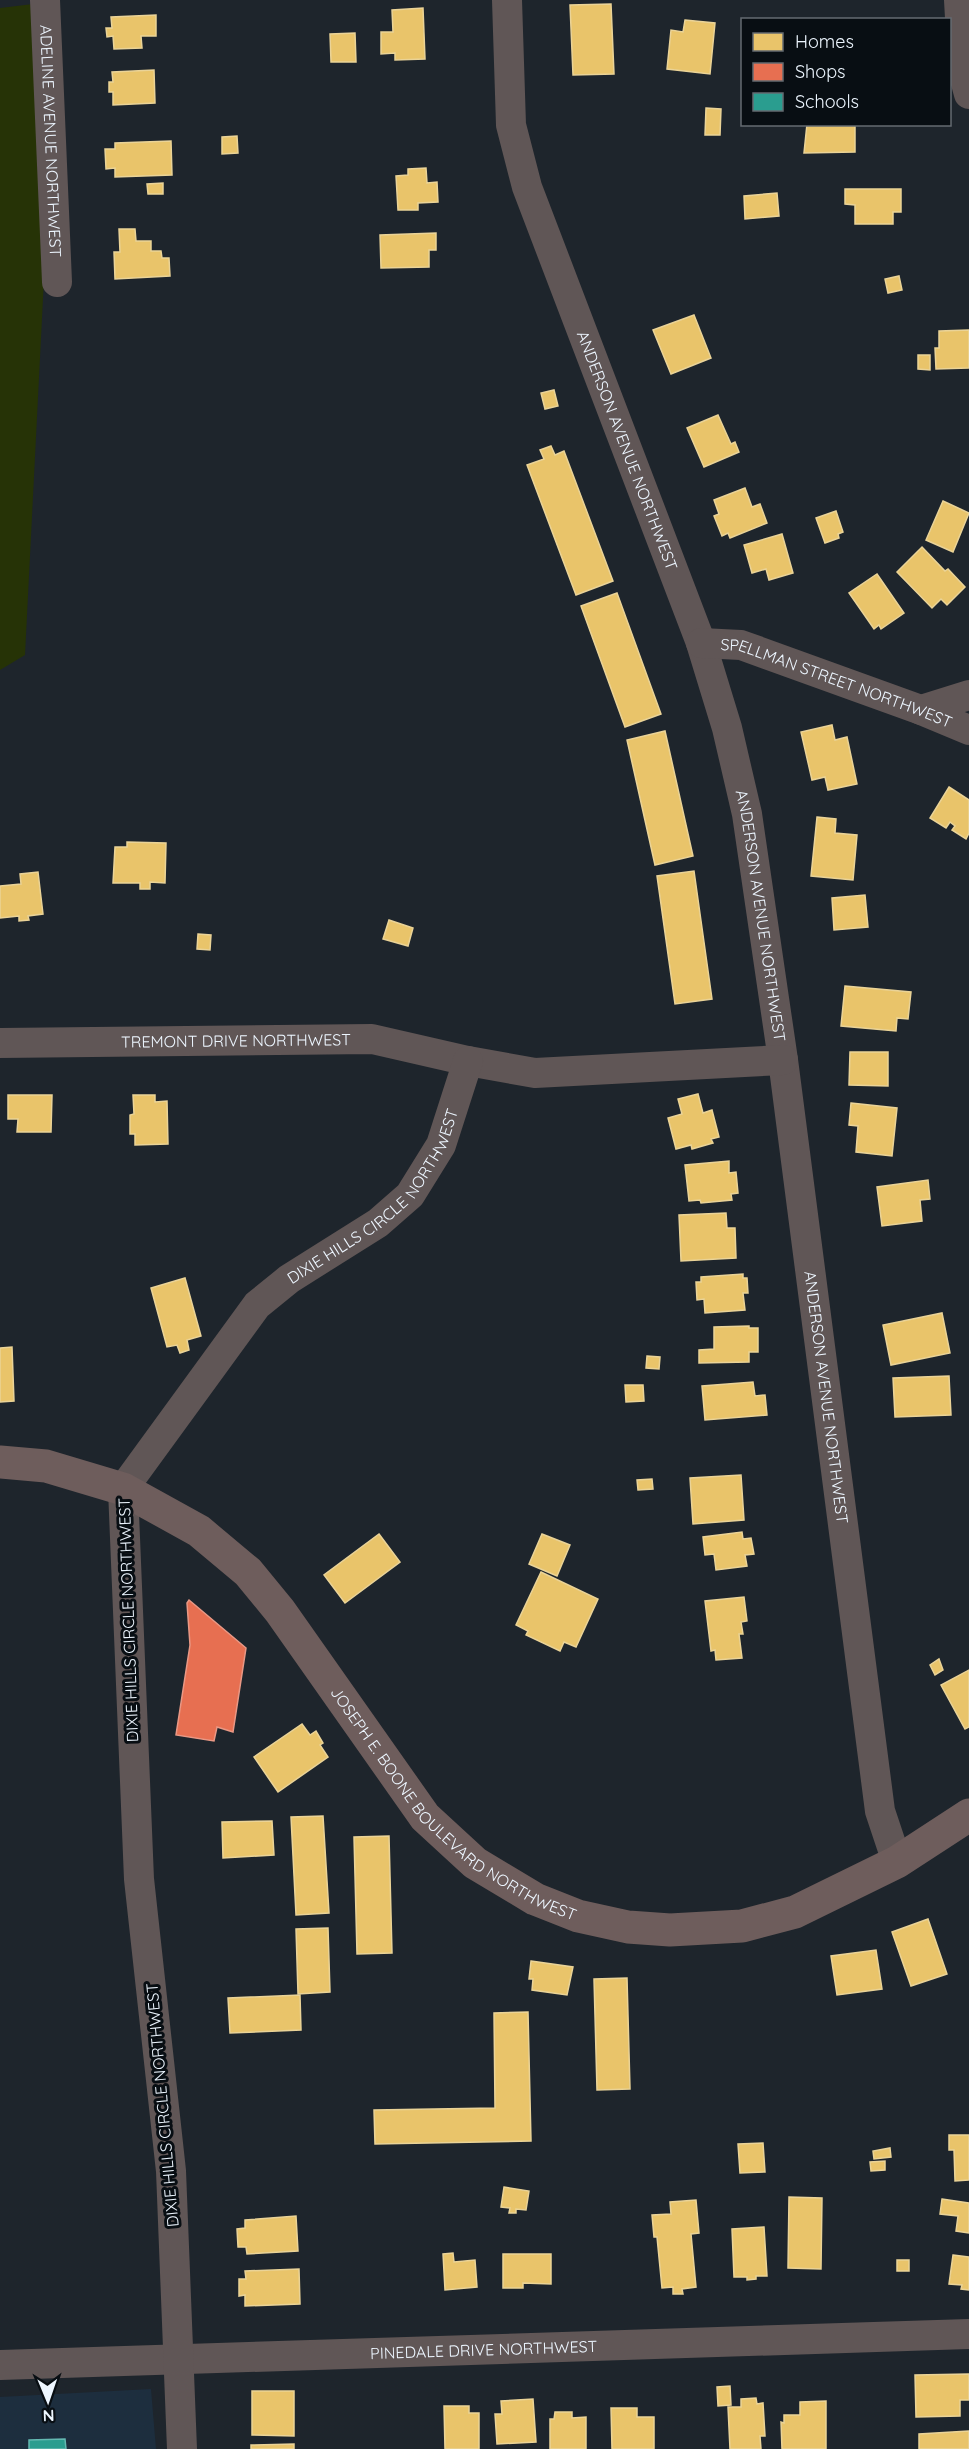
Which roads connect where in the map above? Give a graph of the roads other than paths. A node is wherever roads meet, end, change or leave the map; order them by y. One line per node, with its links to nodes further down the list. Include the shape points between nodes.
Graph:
1 (45, 0): 5 (street, ADELINE AVENUE NORTHWEST)
2 (507, 0): 6 (street, ANDERSON AVENUE NORTHWEST, via 512,124 527,187)
3 (959, 0): 4 (street, via 963,72)
4 (969, 94)
5 (57, 282)
6 (701, 643): 8 (street, SPELLMAN STREET NORTHWEST, via 741,645); 11 (street, ANDERSON AVENUE NORTHWEST, via 727,728 747,814)
7 (969, 695): 8 (street)
8 (921, 710): 9 (street, SPELLMAN STREET NORTHWEST)
9 (969, 730)
10 (0, 1043): 12 (street, TREMONT DRIVE NORTHWEST, via 372,1039)
11 (783, 1060): 12 (street, via 535,1073); 16 (street, ANDERSON AVENUE NORTHWEST, via 880,1811)
12 (468, 1061): 14 (street, DIXIE HILLS CIRCLE NORTHWEST, via 441,1145 410,1195 378,1223 257,1305)
13 (0, 1461): 14 (main road, JOSEPH E. BOONE BOULEVARD NORTHWEST, via 46,1466)
14 (123, 1489): 16 (main road, JOSEPH E. BOONE BOULEVARD NORTHWEST, via 199,1531 248,1572 280,1611 425,1816 476,1863 535,1899 578,1916 628,1928 742,1926 795,1912); 18 (street, DIXIE HILLS CIRCLE NORTHWEST, via 139,1879 171,2171)
15 (969, 1815): 16 (main road, JOSEPH E. BOONE BOULEVARD NORTHWEST)
16 (897, 1862)
17 (969, 2334): 18 (street, PINEDALE DRIVE NORTHWEST)
18 (179, 2358): 19 (street, PINEDALE DRIVE NORTHWEST); 20 (street, DIXIE HILLS CIRCLE NORTHWEST)
19 (0, 2365)
20 (182, 2449)

